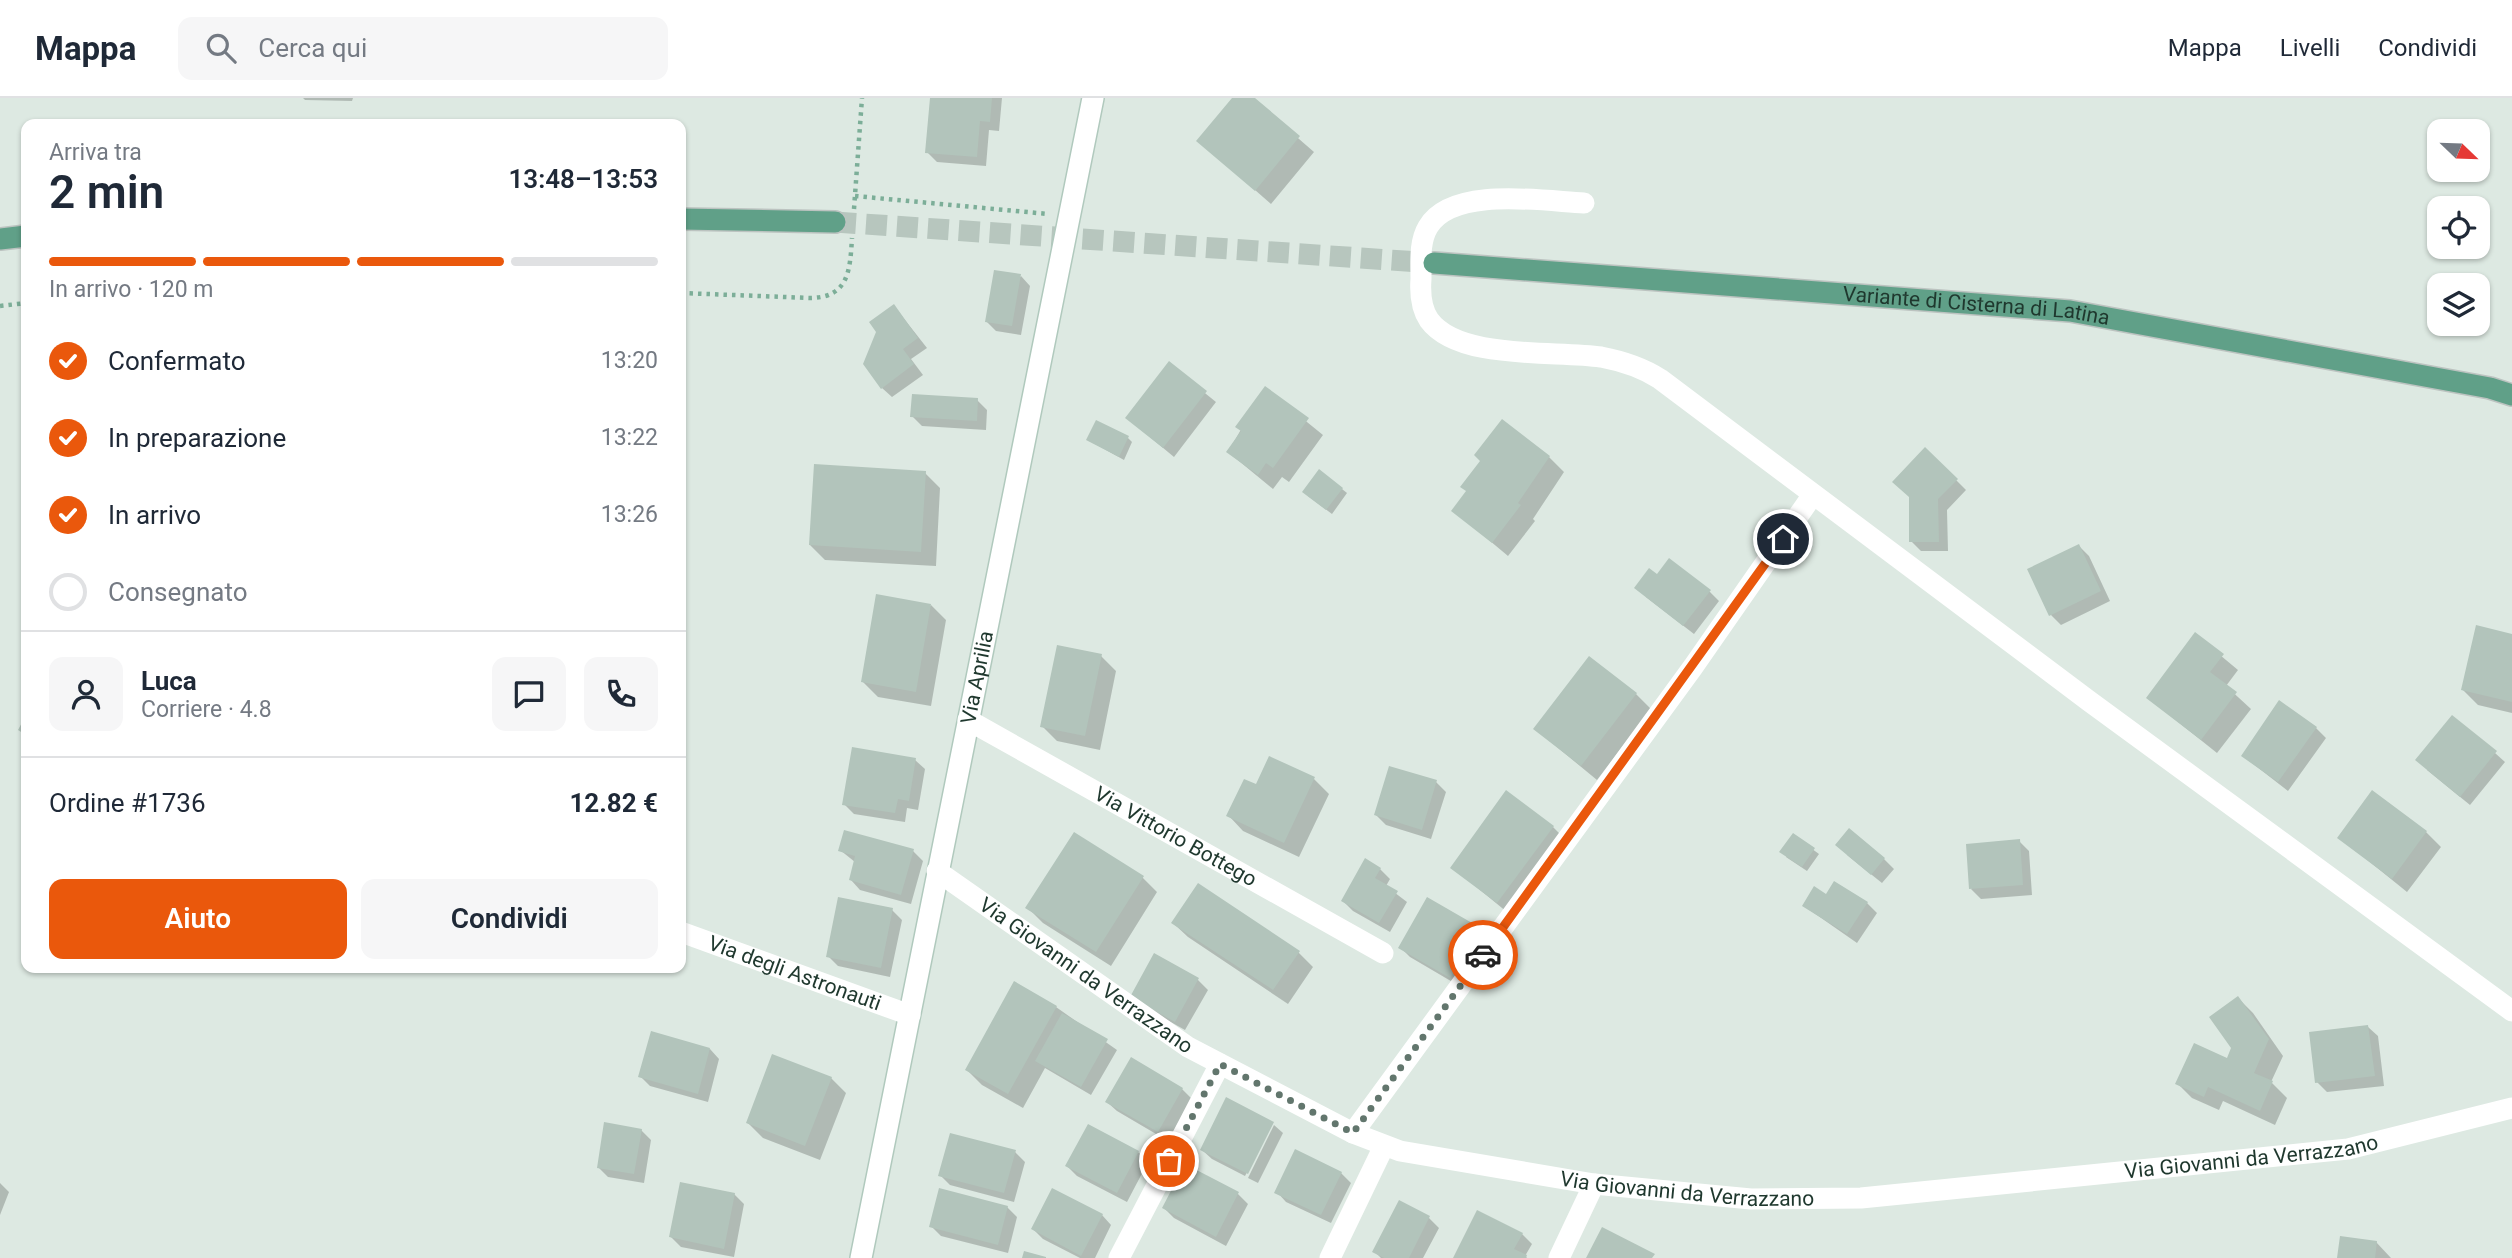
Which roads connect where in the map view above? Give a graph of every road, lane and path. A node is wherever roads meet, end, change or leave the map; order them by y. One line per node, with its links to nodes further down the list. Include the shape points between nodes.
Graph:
1 (1093, 98): 4 (street, Via Aprilia)
2 (855, 196): 4 (path)
3 (1584, 203): 13 (street, via 1483,200 1458,205 1435,217 1421,251 1422,302 1429,321 1476,345 1599,357 1643,370 1669,385)
4 (1069, 215): 14 (street, Via Aprilia)
5 (686, 219): 6 (main road)
6 (835, 222)
7 (21, 237): 8 (main road)
8 (0, 239)
9 (1434, 264): 12 (main road, Variante di Cisterna di Latina, via 2070,311)
10 (21, 304): 11 (path)
11 (0, 306)
12 (2512, 395)
13 (1812, 496): 18 (street); 22 (street)
14 (968, 720): 15 (street, Via Aprilia); 17 (street, Via Vittorio Bottego)
15 (937, 871): 19 (street, Via Aprilia); 20 (street, Via Giovanni da Verrazzano, via 1160,1029)
16 (686, 934): 19 (street, Via degli Astronauti)
17 (1383, 953)
18 (2512, 1011)
19 (909, 1015): 25 (street, Via Aprilia)
20 (1220, 1064): 22 (street, Via Giovanni da Verrazzano); 26 (street)
21 (2512, 1108): 24 (street, Via Giovanni da Verrazzano, via 2348,1149 1869,1198 1769,1200)
22 (1353, 1133): 23 (street, Via Giovanni da Verrazzano)
23 (1384, 1146): 24 (street, Via Giovanni da Verrazzano); 27 (street)
24 (1594, 1184): 28 (street)
25 (862, 1258)
26 (1119, 1258)
27 (1330, 1258)
28 (1559, 1258)

